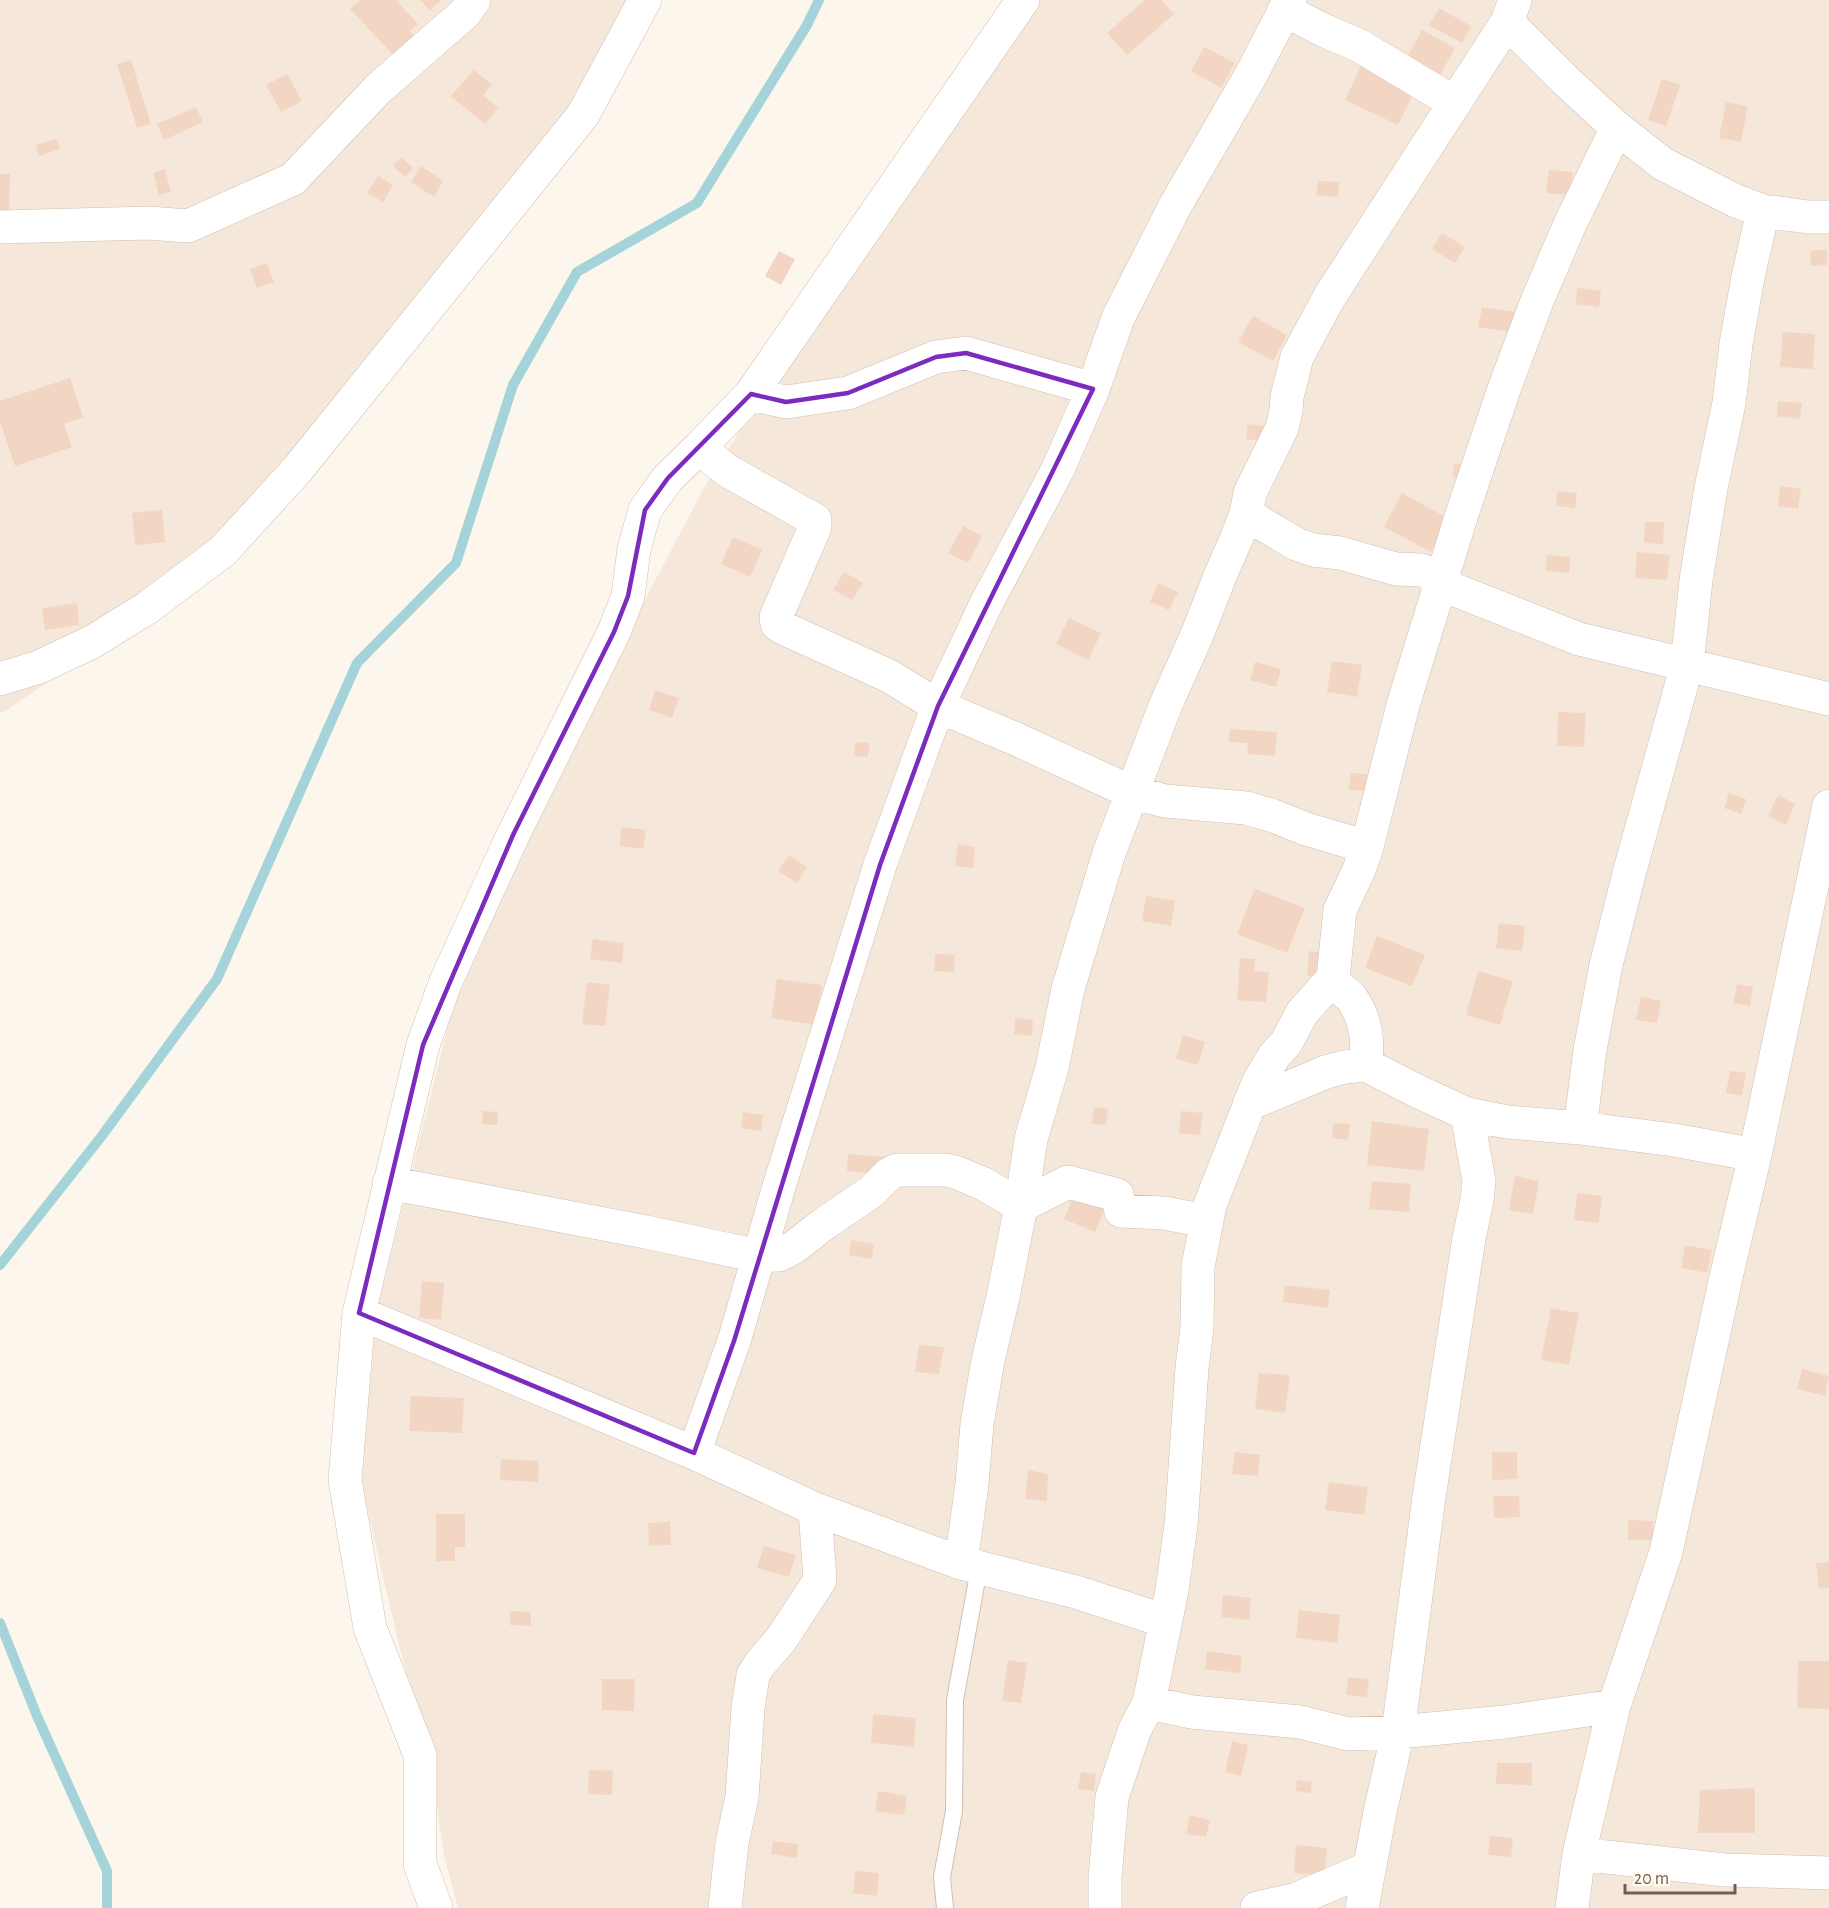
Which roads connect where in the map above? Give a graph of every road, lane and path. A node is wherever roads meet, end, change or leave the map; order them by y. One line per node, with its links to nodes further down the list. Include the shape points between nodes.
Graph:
1 (474, 0): 10 (street, via 465,14 378,89 293,179 188,226 148,223)
2 (645, 0): 17 (street, via 583,115 297,470 223,551 147,608 92,642 39,667)
3 (1023, 0): 12 (street)
4 (1287, 5): 6 (street, via 1323,30 1360,46); 11 (street, via 1164,226 1118,318)
5 (1511, 11): 6 (street); 7 (street, via 1564,79)
6 (1455, 103): 14 (street, via 1330,296 1297,357 1282,428 1250,493)
7 (1617, 128): 8 (street, via 1663,164); 15 (street, via 1537,301)
8 (1763, 212): 9 (street); 16 (street, via 1711,488)
9 (1829, 217)
10 (0, 227)
11 (1093, 389): 12 (street, via 966,352 936,357 848,393 786,402); 19 (street, via 1057,471 986,604)
12 (751, 394): 13 (street)
13 (699, 448): 19 (street, via 728,471 815,520 776,617 777,624 889,676); 29 (street, via 668,478 645,510 634,549 628,596 614,632 446,981 423,1045)
14 (1246, 514): 15 (street, via 1296,544 1396,569 1421,570); 20 (street)
15 (1440, 584): 16 (street, via 1579,639); 22 (street)
16 (1687, 665): 18 (street); 27 (street, via 1606,965)
17 (0, 679)
18 (1829, 699)
19 (938, 706): 20 (street); 32 (street, via 880,865)
20 (1131, 792): 22 (street, via 1165,801 1246,808); 30 (street, via 1068,989 1052,1068 1031,1139)
21 (1829, 806): 28 (street)
22 (1366, 847): 23 (street, via 1340,909)
23 (1333, 978): 24 (street, via 1336,986 1352,997 1362,1018 1368,1040); 25 (street, via 1302,1013)
24 (1366, 1065): 25 (street, via 1326,1072); 26 (street)
25 (1249, 1104): 31 (street)
26 (1467, 1114): 27 (street, via 1507,1122); 40 (street, via 1479,1181 1477,1200 1429,1497)
27 (1580, 1128): 28 (street)
28 (1755, 1155): 39 (street, via 1666,1552)
29 (389, 1183): 32 (street); 33 (street)
30 (1021, 1206): 31 (street, via 1068,1182 1117,1196 1121,1211 1164,1213); 32 (street, via 955,1172 897,1170 793,1248 779,1255); 36 (street, via 976,1424)
31 (1206, 1221): 37 (street, via 1198,1266 1197,1328 1181,1526)
32 (758, 1256): 34 (street, via 735,1341)
33 (359, 1313): 34 (street); 44 (street, via 345,1480 370,1628 420,1755 420,1864)
34 (694, 1453): 35 (street)
35 (815, 1509): 36 (street); 45 (street, via 820,1580 753,1675)
36 (970, 1566): 37 (street, via 1077,1592); 46 (lane, via 955,1700 954,1811 942,1877)
37 (1165, 1621): 38 (street)
38 (1149, 1702): 40 (street, via 1191,1712 1300,1722 1348,1734); 47 (street, via 1135,1729 1112,1797)
39 (1614, 1706): 40 (street); 41 (street)
40 (1398, 1732): 42 (street)
41 (1579, 1854): 43 (street, via 1725,1870); 50 (street)
42 (1369, 1868): 48 (street, via 1296,1899); 49 (street)
43 (1829, 1873)
44 (436, 1908)
45 (725, 1908)
46 (945, 1908)
47 (1105, 1908)
48 (1257, 1908)
49 (1362, 1908)
50 (1572, 1908)

